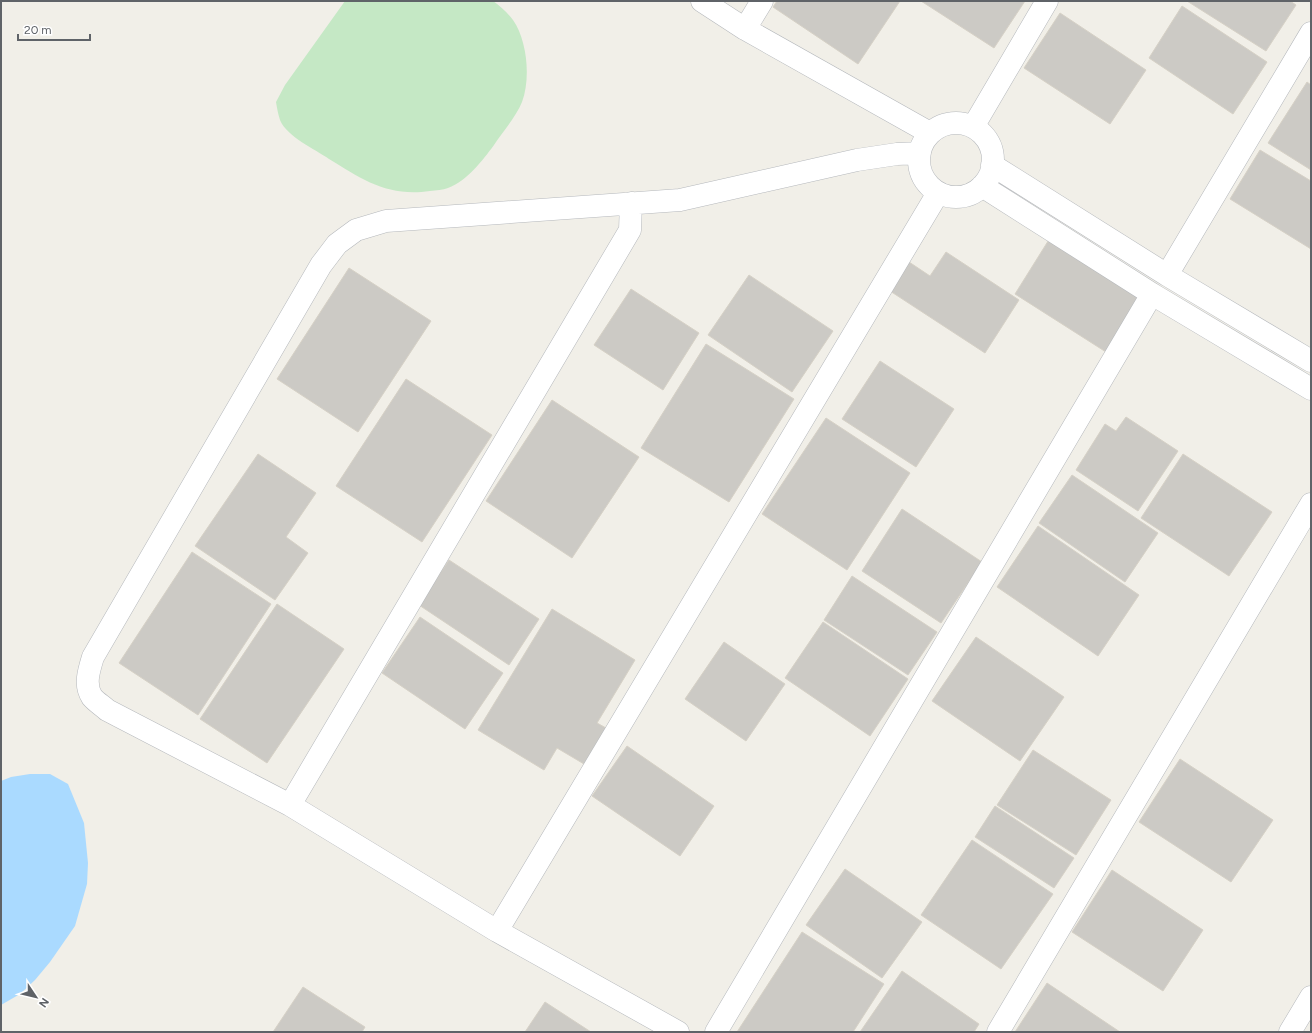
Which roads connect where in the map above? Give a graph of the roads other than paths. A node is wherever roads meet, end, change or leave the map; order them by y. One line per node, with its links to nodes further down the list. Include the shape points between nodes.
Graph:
1 (702, 1): 4 (street)
2 (762, 1): 4 (street)
3 (1047, 1): 6 (street)
4 (745, 29): 7 (street)
5 (1311, 33): 13 (street)
6 (973, 127): 7 (street, via 951,123 940,126); 9 (street, via 982,133 988,142 992,153)
7 (930, 133): 8 (street, via 923,142)
8 (920, 153): 11 (street, via 919,165 922,176); 12 (street, via 856,160 680,200)
9 (992, 165): 10 (street, via 989,176); 13 (street)
10 (982, 186): 11 (street, via 972,193 961,196); 14 (street)
11 (938, 193): 19 (street)
12 (631, 203): 18 (street, via 630,230); 18 (street, via 386,221 356,230 338,244 321,265 93,657 87,684 92,697 107,710)
13 (1167, 275): 15 (street)
14 (1152, 294): 16 (street); 22 (street)
15 (1311, 361)
16 (1311, 390)
17 (1311, 504): 23 (street)
18 (290, 805): 19 (street)
19 (497, 930): 21 (street)
20 (1311, 997): 24 (street)
21 (678, 1032)
22 (716, 1032)
23 (998, 1032)
24 (1290, 1032)

